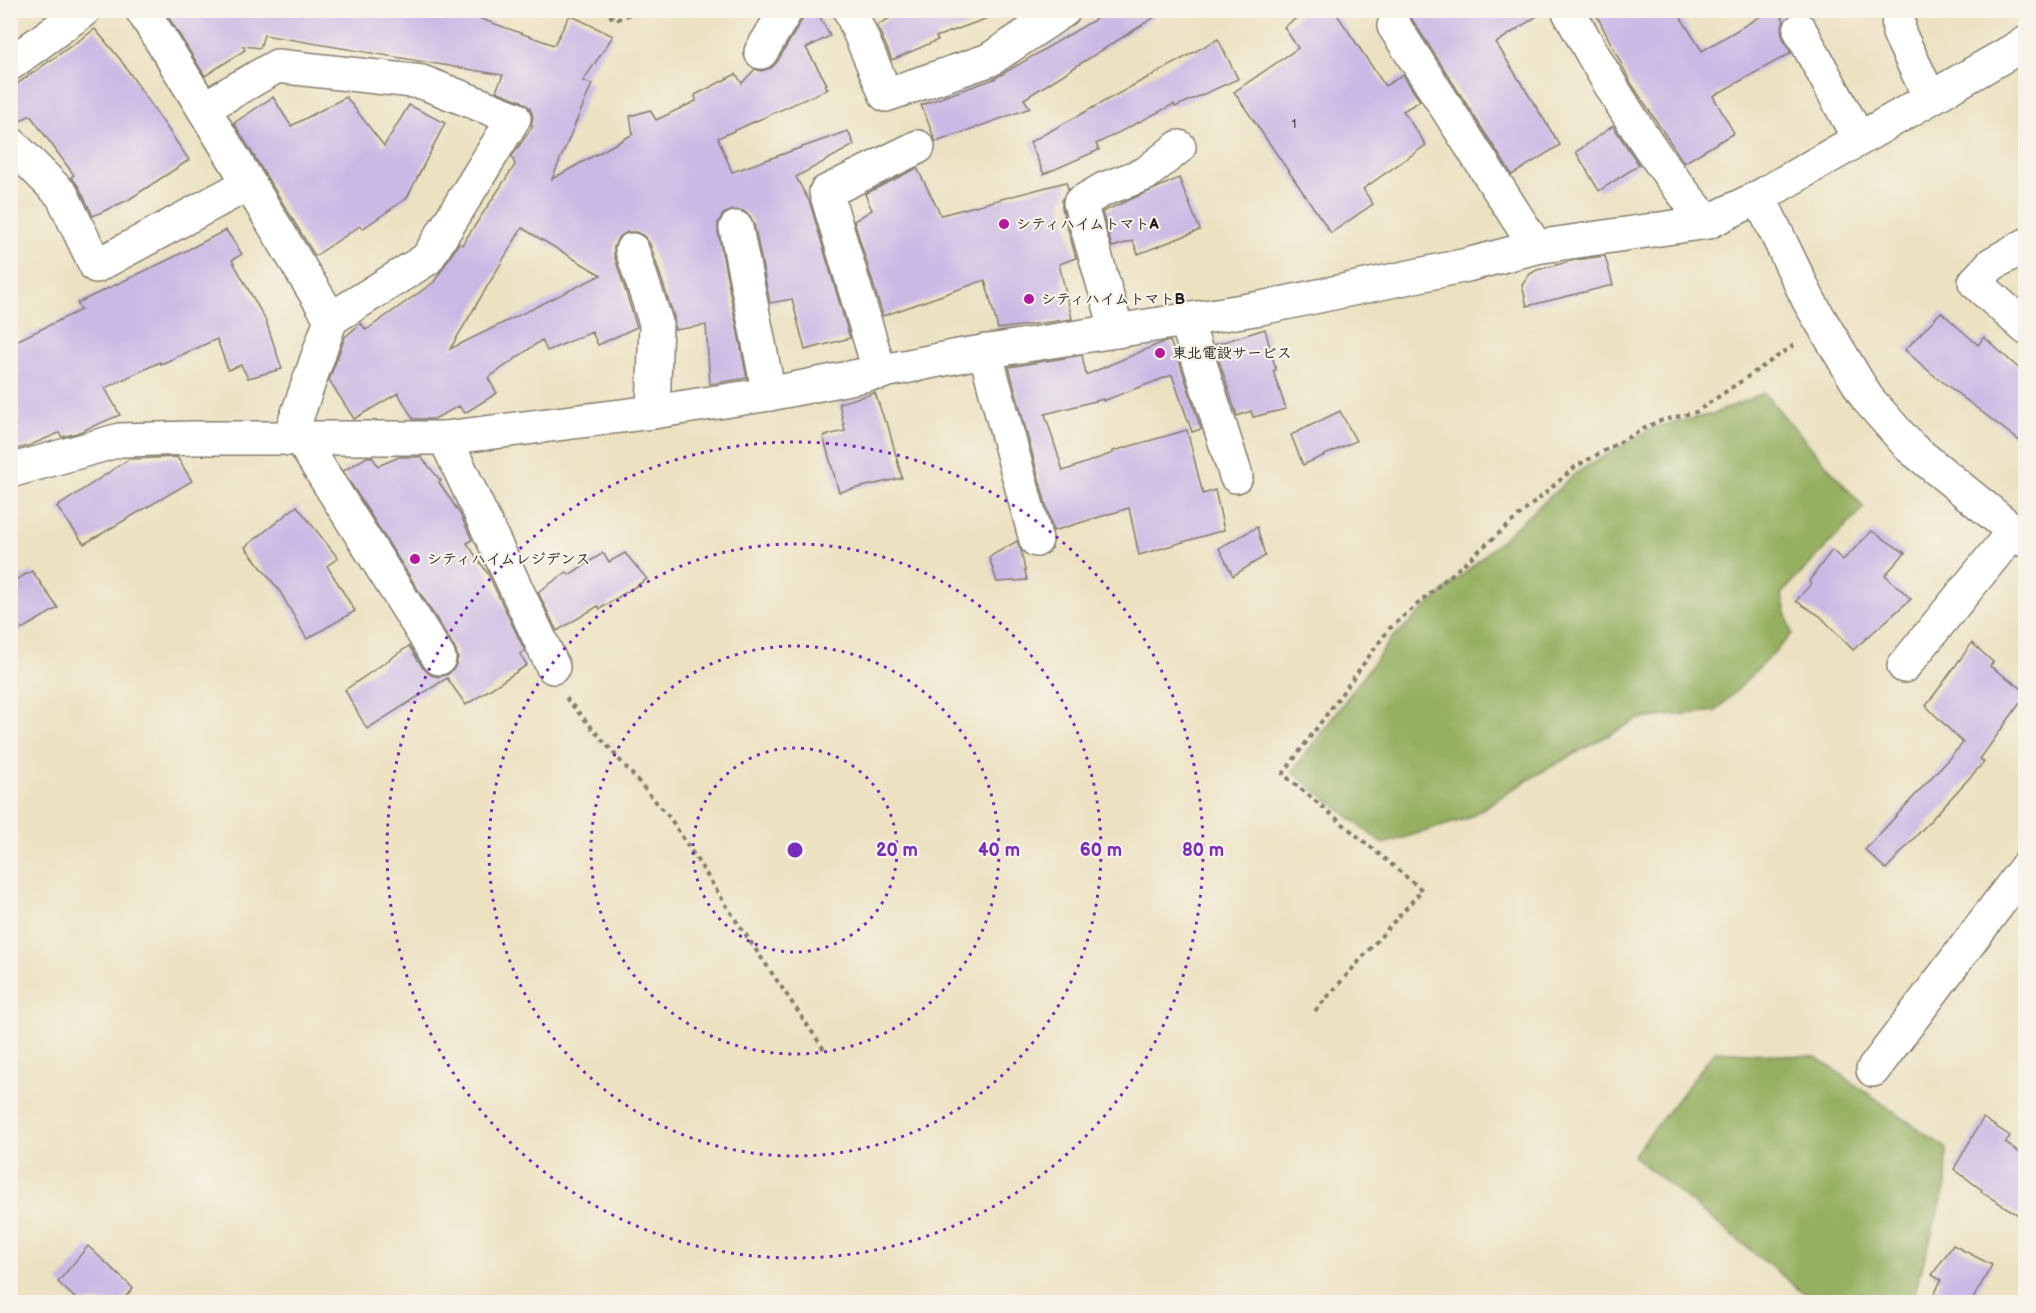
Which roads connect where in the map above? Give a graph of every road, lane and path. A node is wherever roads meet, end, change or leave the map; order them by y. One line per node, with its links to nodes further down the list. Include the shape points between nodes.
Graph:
1 (84, 10): 14 (street)
2 (142, 10): 16 (street)
3 (602, 10): 4 (path, via 616,20)
4 (640, 10)
5 (786, 10): 13 (street)
6 (850, 10): 7 (street, via 886,95 989,60)
7 (1064, 10)
8 (1568, 10): 23 (street, via 1611,88)
9 (1898, 10): 15 (street, via 1899,33)
10 (1394, 26): 26 (street)
11 (1800, 30): 17 (street)
12 (2025, 45): 15 (street)
13 (761, 52)
14 (10, 64)
15 (1930, 98): 17 (street)
16 (204, 108): 21 (street); 28 (street, via 277,66 422,82 514,118 427,258)
17 (1860, 139): 22 (street)
18 (10, 143): 21 (street, via 62,195 96,266)
19 (918, 147): 34 (street, via 826,192)
20 (1179, 147): 31 (street, via 1145,174 1104,189 1080,203)
21 (248, 184): 28 (street)
22 (1759, 196): 23 (street); 41 (street, via 1809,301 1867,398 1910,447)
23 (1708, 222): 26 (street)
24 (736, 228): 35 (street)
25 (2025, 245): 30 (street, via 1992,264 1975,282)
26 (1536, 247): 29 (street, via 1272,306)
27 (632, 250): 36 (street, via 656,323)
28 (331, 319): 38 (street)
29 (1186, 320): 31 (street); 40 (street)
30 (2025, 328)
31 (1117, 331): 33 (street)
32 (1805, 337): 47 (path, via 1696,412 1656,422 1575,467 1389,629 1282,774 1422,890)
33 (985, 351): 34 (street); 42 (street)
34 (880, 373): 35 (street)
35 (769, 394): 36 (street)
36 (652, 412): 37 (street)
37 (445, 438): 38 (street); 45 (street)
38 (295, 439): 39 (street, via 120,440); 43 (street)
39 (10, 471)
40 (1236, 476)
41 (2019, 536): 44 (street)
42 (1036, 540)
43 (439, 658)
44 (1904, 666)
45 (553, 667): 48 (path, via 566,697 670,818)
46 (2025, 867): 49 (street)
47 (1315, 1011)
48 (825, 1051)
49 (1873, 1070)

